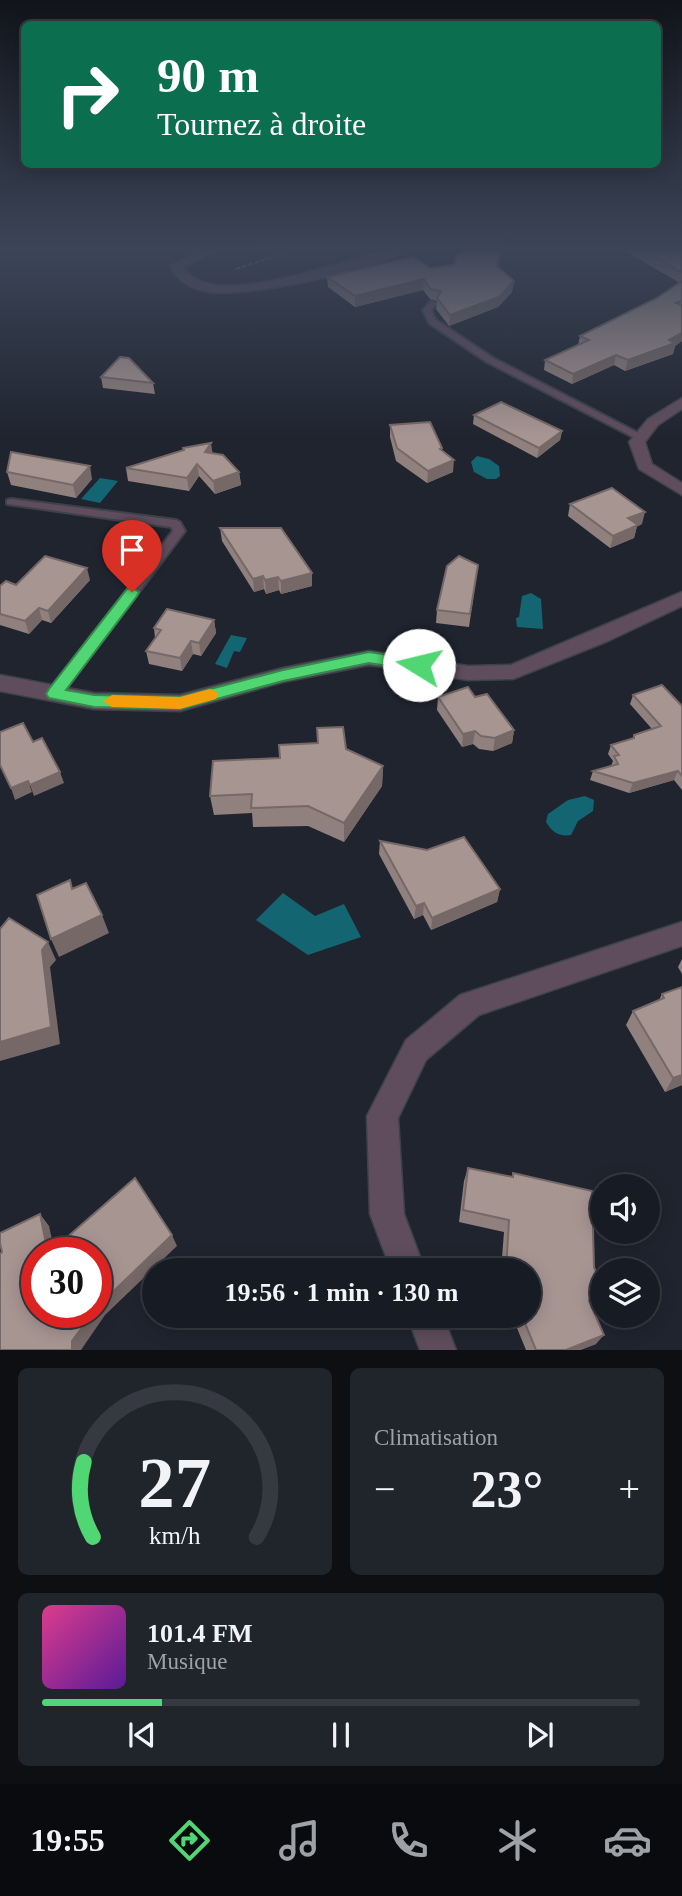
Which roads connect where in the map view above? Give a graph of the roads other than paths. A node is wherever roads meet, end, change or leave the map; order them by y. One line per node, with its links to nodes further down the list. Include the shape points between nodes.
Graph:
1 (428, 311): 3 (lane, via 432,321 490,360)
2 (682, 402): 3 (street, via 653,422)
3 (641, 437): 4 (street, via 637,442 645,466)
4 (682, 490)
5 (11, 502): 8 (lane, via 176,524 179,531)
6 (682, 598): 8 (street, via 513,672 468,673 369,657 180,703 94,701)
7 (0, 683): 8 (street)
8 (54, 694)
9 (682, 934): 10 (street, via 470,1005 416,1050 382,1116 387,1214)
10 (404, 1258)
11 (430, 1328): 12 (street)
12 (438, 1350)

